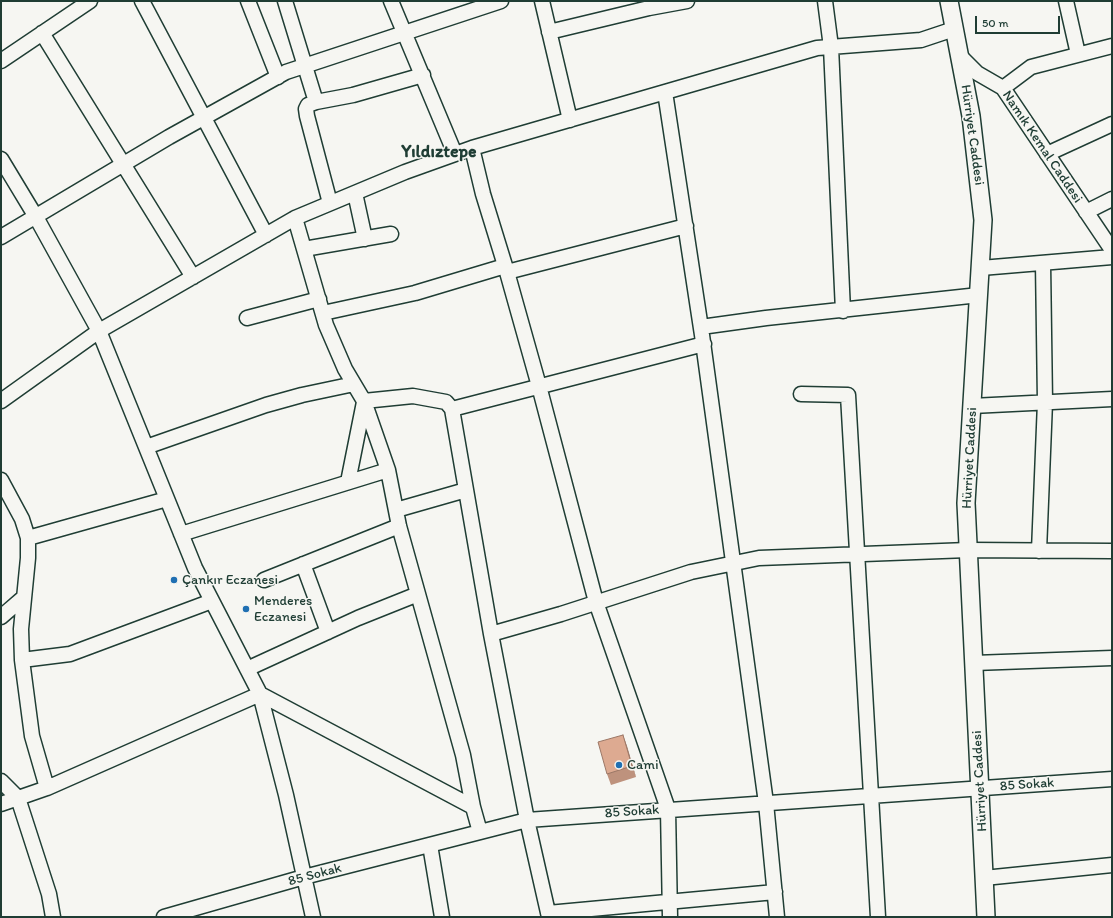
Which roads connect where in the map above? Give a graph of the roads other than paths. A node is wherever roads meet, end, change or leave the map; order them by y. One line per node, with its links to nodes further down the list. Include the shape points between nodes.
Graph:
1 (90, 1): 16 (street)
2 (142, 1): 28 (street)
3 (248, 1): 24 (street)
4 (285, 1): 22 (street)
5 (391, 1): 14 (street)
6 (501, 1): 12 (street)
7 (542, 1): 15 (street)
8 (687, 1): 15 (street)
9 (824, 1): 18 (street)
10 (949, 1): 13 (street, Hürriyet Caddesi)
11 (1066, 1): 19 (street)
12 (484, 4): 14 (street)
13 (954, 30): 18 (street, via 921,40); 20 (street, Hürriyet Caddesi)
14 (405, 32): 22 (street); 23 (street)
15 (549, 32): 29 (street)
16 (42, 33): 21 (street); 35 (street)
17 (1112, 46): 19 (street)
18 (831, 47): 26 (street, via 817,48); 56 (street)
19 (1078, 54): 25 (street, via 1031,67)
20 (960, 56): 25 (street, Namık Kemal Caddesi, via 977,73); 51 (street, Hürriyet Caddesi, via 971,116 983,220)
21 (1, 61)
22 (304, 66): 24 (street); 27 (street)
23 (423, 75): 27 (street); 32 (street)
24 (278, 77): 28 (street)
25 (1003, 88): 33 (street, Namık Kemal Caddesi)
26 (665, 92): 29 (street); 42 (street)
27 (316, 102): 38 (street, via 308,105 306,109)
28 (204, 118): 35 (street); 44 (street)
29 (570, 120): 31 (street)
30 (1112, 124): 33 (street)
31 (472, 148): 32 (street); 52 (street)
32 (455, 154): 36 (street)
33 (1047, 154): 39 (street, Namık Kemal Caddesi)
34 (1, 159): 40 (street)
35 (123, 165): 40 (street); 53 (street)
36 (355, 193): 38 (street); 46 (street)
37 (1112, 199): 39 (street)
38 (330, 203): 41 (street)
39 (1086, 212): 48 (street, Namık Kemal Caddesi)
40 (36, 217): 45 (street); 59 (street)
41 (295, 218): 44 (street); 47 (street)
42 (686, 226): 52 (street); 58 (street)
43 (392, 234): 46 (street)
44 (266, 235): 53 (street)
45 (1, 237)
46 (365, 239): 47 (street)
47 (304, 249): 55 (street)
48 (1112, 250)
49 (1112, 257): 50 (street)
50 (1043, 263): 51 (street); 67 (street)
51 (981, 268): 54 (street, Hürriyet Caddesi)
52 (506, 269): 55 (street, via 415,293); 62 (street)
53 (193, 277): 59 (street)
54 (979, 295): 56 (street); 68 (street, Hürriyet Caddesi)
55 (321, 306): 57 (street); 61 (street, via 345,369)
56 (843, 311): 58 (street)
57 (247, 318)
58 (701, 327): 60 (street)
59 (99, 331): 65 (street); 70 (street)
60 (704, 344): 62 (street); 85 (street)
61 (354, 384): 66 (street); 70 (street, via 266,405)
62 (539, 386): 69 (street); 90 (street)
63 (801, 394): 83 (street, via 848,395)
64 (1112, 399): 67 (street)
65 (1, 401)
66 (364, 402): 69 (street, via 413,396 446,402); 71 (street); 73 (street)
67 (1045, 402): 68 (street); 81 (street)
68 (972, 406): 80 (street, Hürriyet Caddesi, via 966,503)
69 (452, 408): 74 (street)
70 (146, 447): 75 (street)
71 (388, 470): 73 (street); 76 (street)
72 (1, 480): 79 (street, via 22,519)
73 (348, 482): 78 (street)
74 (466, 490): 76 (street); 93 (street)
75 (167, 499): 78 (street); 79 (street)
76 (396, 510): 77 (street)
77 (399, 526): 84 (street); 87 (street)
78 (181, 534): 89 (street)
79 (28, 538): 88 (street)
80 (968, 550): 81 (street); 83 (street); 96 (street, Hürriyet Caddesi)
81 (1039, 551): 82 (street)
82 (1112, 551)
83 (858, 554): 85 (street, via 759,558); 103 (street)
84 (303, 564): 86 (street); 92 (street)
85 (732, 564): 90 (street, via 691,572); 105 (street)
86 (264, 580)
87 (418, 594): 92 (street); 107 (street, via 463,755)
88 (23, 598): 91 (street); 95 (street)
89 (212, 601): 95 (street, via 70,654); 97 (street)
90 (596, 602): 93 (street); 108 (street)
91 (1, 617)
92 (328, 632): 97 (street)
93 (491, 634): 109 (street)
94 (1112, 658): 96 (street)
95 (22, 660): 101 (street, via 32,736)
96 (974, 664): 102 (street, Hürriyet Caddesi)
97 (247, 669): 98 (street)
98 (260, 694): 101 (street); 107 (street); 113 (street)
99 (1112, 779): 102 (street, 85 Sokak)
100 (1, 781): 104 (street)
101 (47, 788): 104 (street)
102 (980, 788): 103 (street, 85 Sokak); 114 (street, Hürriyet Caddesi)
103 (872, 796): 105 (street, 85 Sokak); 124 (street)
104 (18, 798): 106 (street); 118 (street, via 49,894)
105 (766, 803): 108 (street, 85 Sokak); 115 (street)
106 (1, 804)
107 (473, 807): 110 (street)
108 (668, 809): 109 (street, 85 Sokak); 116 (street)
109 (527, 820): 110 (street, 85 Sokak); 117 (street)
110 (480, 832): 111 (street, 85 Sokak)
111 (430, 845): 113 (street, 85 Sokak); 121 (street)
112 (1112, 866): 114 (street)
113 (304, 877): 119 (street, 85 Sokak); 120 (street)
114 (984, 878): 125 (street, Hürriyet Caddesi)
115 (775, 892): 116 (street); 123 (street)
116 (670, 902): 117 (street); 122 (street)
117 (549, 915)
118 (53, 917)
119 (164, 917)
120 (313, 917)
121 (442, 917)
122 (670, 917)
123 (777, 917)
124 (878, 917)
125 (986, 917)

